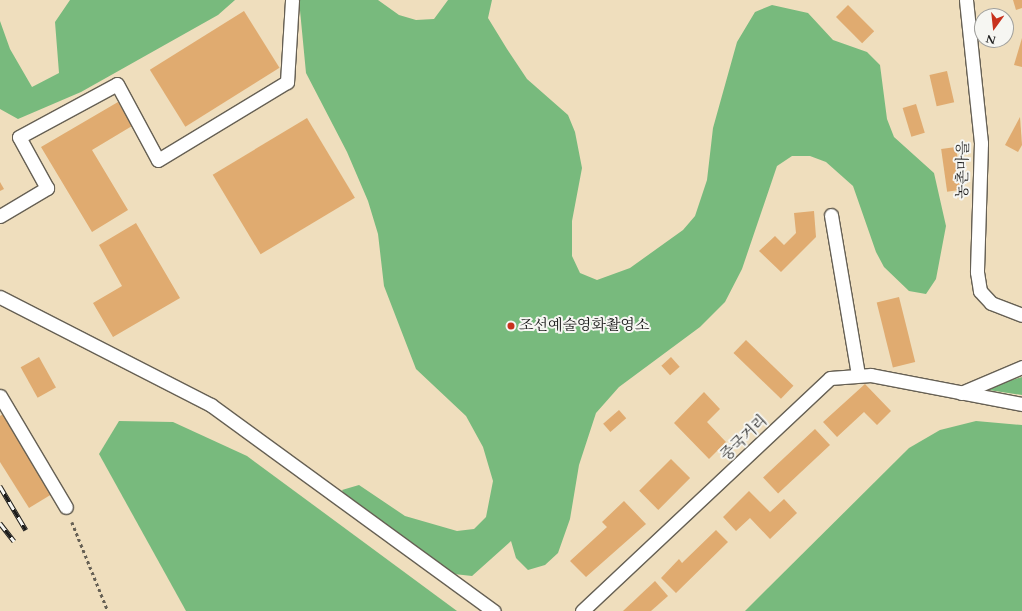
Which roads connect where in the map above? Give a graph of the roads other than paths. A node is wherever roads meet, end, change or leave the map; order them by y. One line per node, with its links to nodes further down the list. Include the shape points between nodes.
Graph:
1 (292, 0): 4 (lane, via 287,82 158,160 117,84 19,137 47,188)
2 (966, 0): 6 (lane, 농촌마을, via 980,143 977,272 980,291 992,304)
3 (831, 215): 8 (lane)
4 (0, 216)
5 (0, 297): 13 (lane, via 211,405)
6 (1022, 315)
7 (1022, 367): 9 (lane)
8 (858, 374): 9 (lane, 중국거리); 14 (lane, 중국거리, via 830,378)
9 (961, 393): 11 (lane, 중국거리)
10 (0, 396): 12 (lane)
11 (1022, 404)
12 (66, 507)
13 (494, 611)
14 (582, 611)

